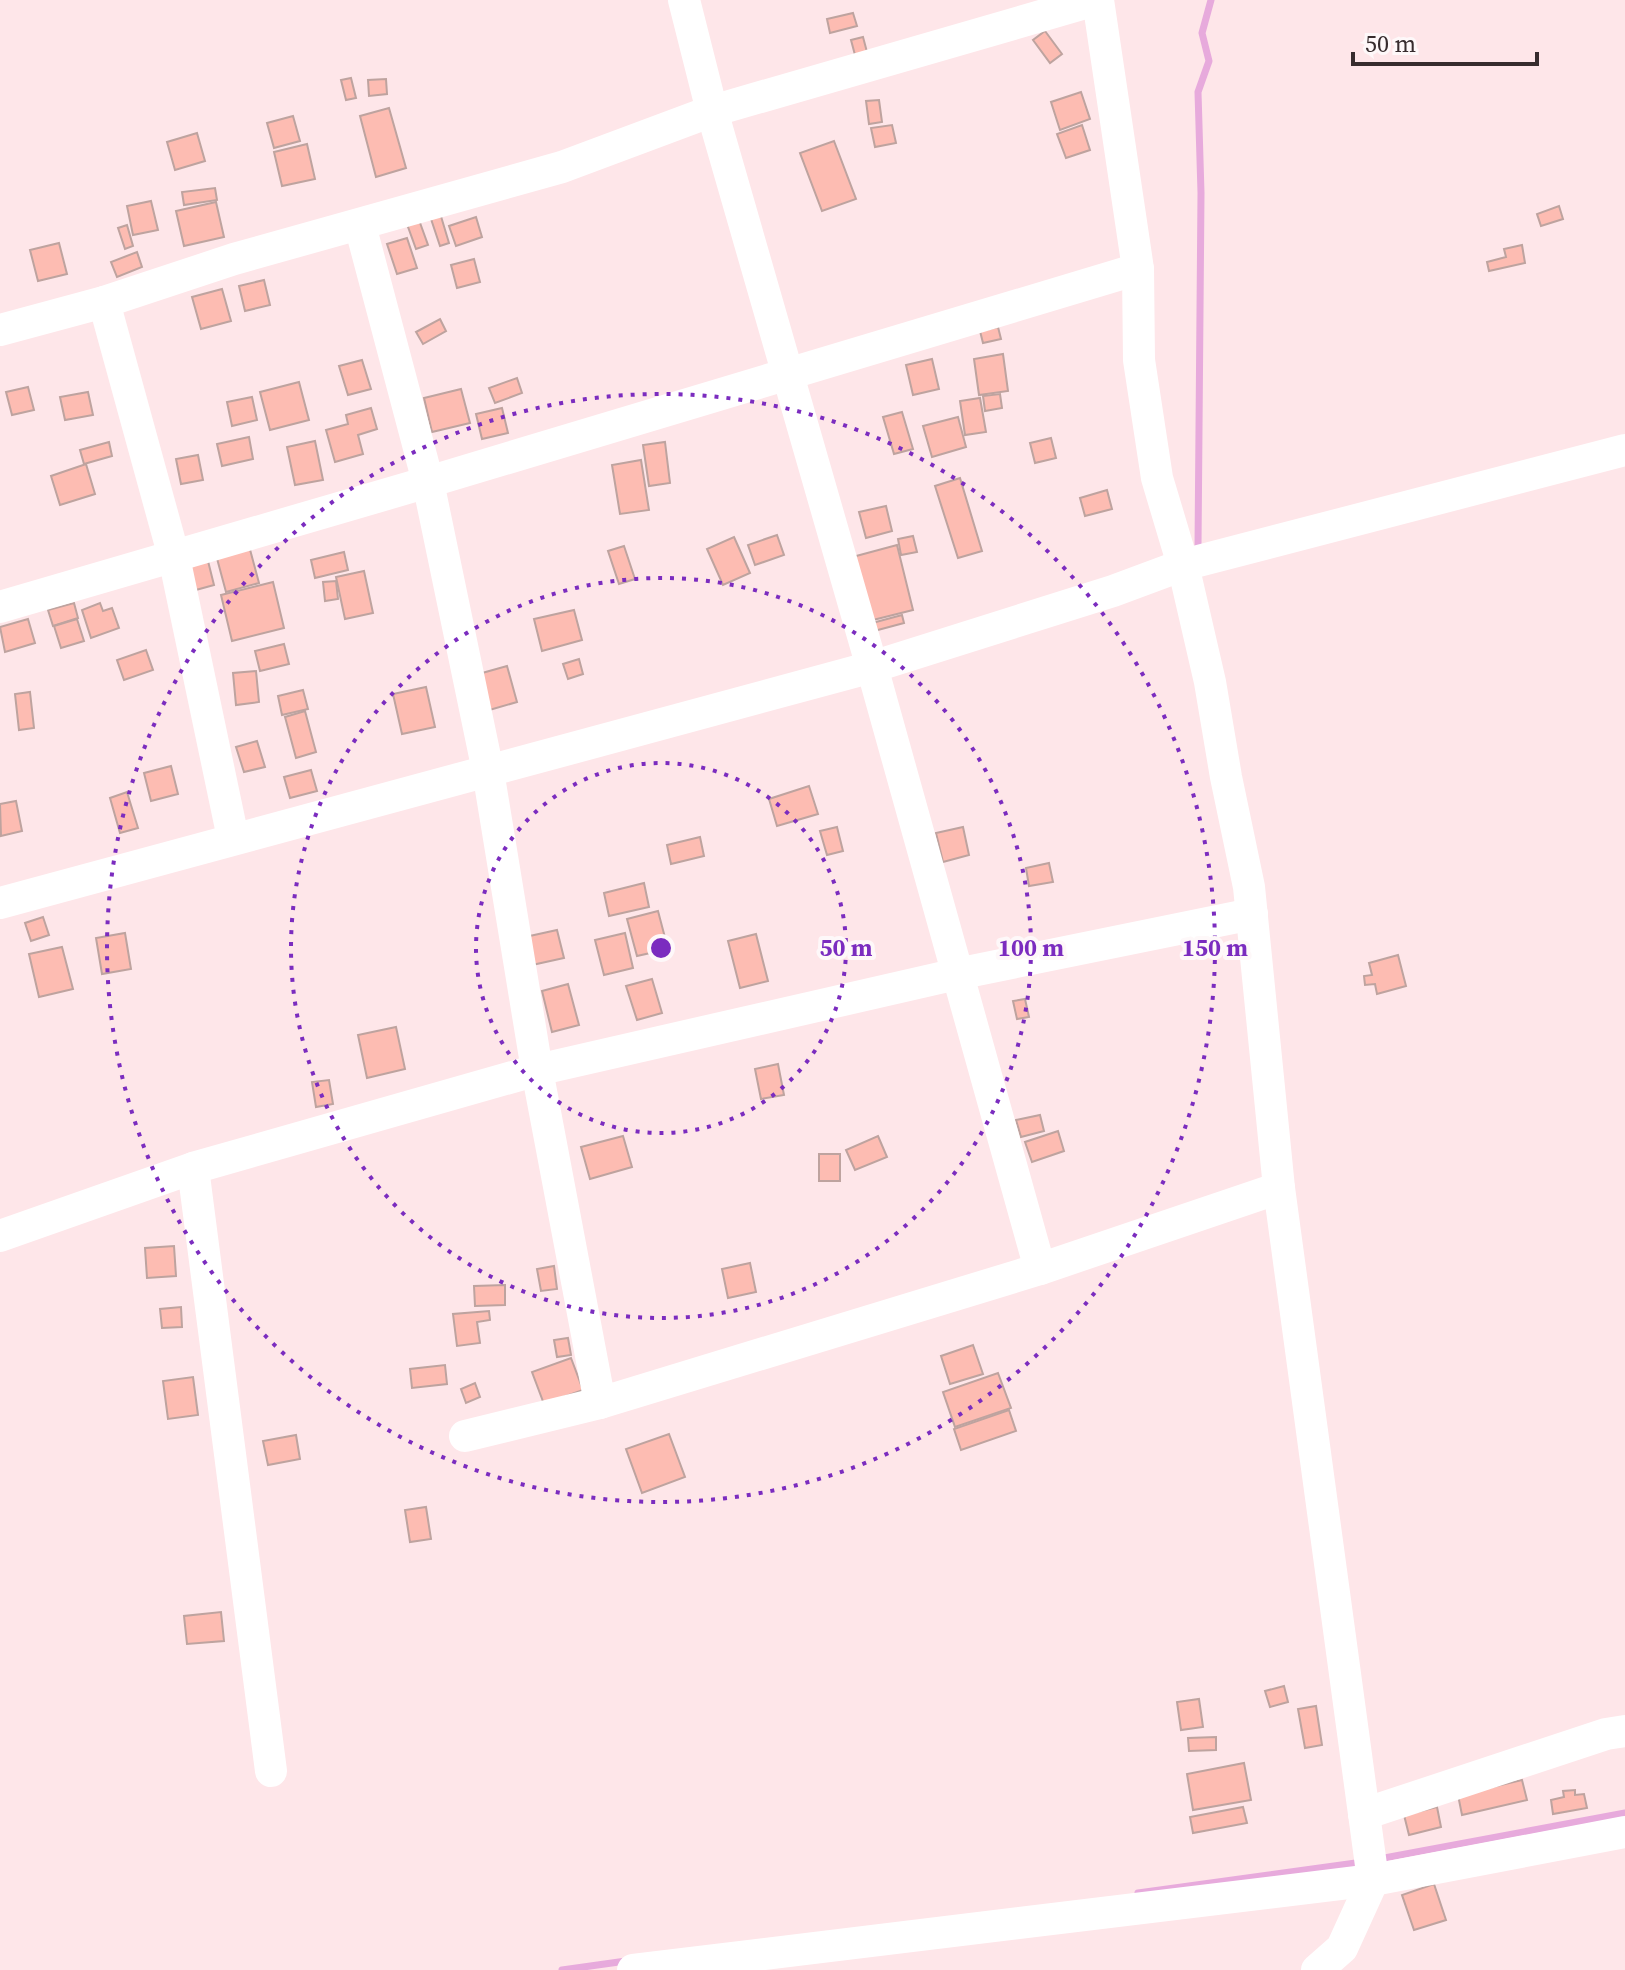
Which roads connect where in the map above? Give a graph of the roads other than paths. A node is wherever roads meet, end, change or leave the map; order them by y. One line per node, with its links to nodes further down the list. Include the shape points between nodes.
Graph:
1 (684, 0): 3 (street)
2 (1097, 0): 3 (street); 5 (street)
3 (712, 111): 4 (street, via 562,167); 8 (street)
4 (360, 225): 6 (street); 10 (street)
5 (1138, 269): 8 (street); 12 (street, via 1141,375 1157,478)
6 (104, 302): 7 (street); 11 (street)
7 (0, 330)
8 (787, 372): 10 (street); 14 (street)
9 (1625, 450): 12 (street)
10 (428, 482): 11 (street); 15 (street)
11 (174, 557): 13 (street); 16 (street)
12 (1183, 565): 14 (street); 18 (street)
13 (0, 607)
14 (872, 667): 15 (street); 19 (street)
15 (488, 771): 16 (street); 20 (street)
16 (233, 838): 17 (street)
17 (0, 903)
18 (1252, 914): 19 (street); 22 (street)
19 (957, 974): 20 (street); 24 (street)
20 (537, 1070): 21 (street); 25 (street)
21 (193, 1168): 23 (street); 28 (street)
22 (1279, 1188): 24 (street); 29 (street)
23 (0, 1236)
24 (1040, 1269): 25 (street)
25 (600, 1403): 26 (street)
26 (465, 1436)
27 (1625, 1731): 29 (street)
28 (271, 1771)
29 (1366, 1829): 31 (street)
30 (1625, 1832): 31 (street)
31 (1372, 1878): 32 (street); 33 (street, via 1342,1948)
32 (633, 1970)
33 (1317, 1970)

